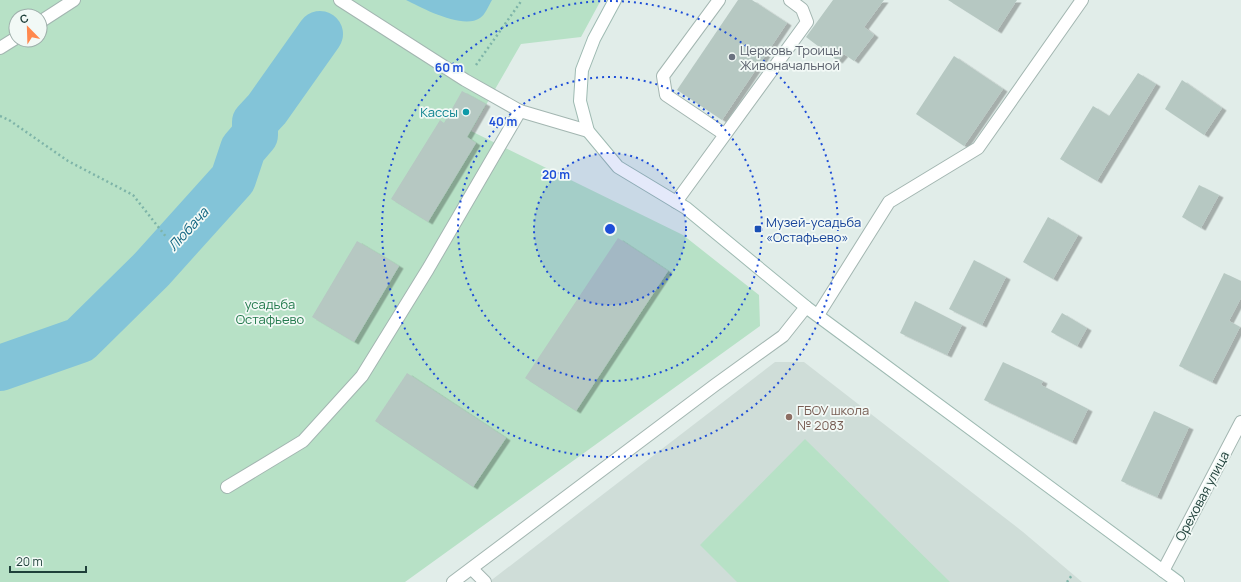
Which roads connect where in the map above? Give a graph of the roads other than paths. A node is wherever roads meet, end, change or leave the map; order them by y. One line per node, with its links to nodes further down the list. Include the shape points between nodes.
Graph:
1 (74, 0): 7 (street)
2 (340, 0): 8 (street, via 465,80)
3 (615, 0): 9 (street, via 594,39 582,70 580,100)
4 (718, 0): 10 (street, via 662,76 666,95)
5 (790, 0): 10 (street, via 802,9 807,22)
6 (1082, 0): 13 (street, via 978,148 889,202)
7 (48, 17)
8 (520, 111): 9 (street); 15 (street, via 362,376 303,442)
9 (588, 131): 11 (street, via 618,167)
10 (724, 134): 11 (street)
11 (676, 202): 12 (street)
12 (806, 307): 13 (street); 16 (street, via 783,336)
13 (818, 315): 17 (street)
14 (1241, 422): 17 (street, Ореховая улица)
15 (227, 487)
16 (472, 569): 18 (street); 19 (street)
17 (1163, 571): 20 (street)
18 (453, 582)
19 (485, 582)
20 (1178, 582)

